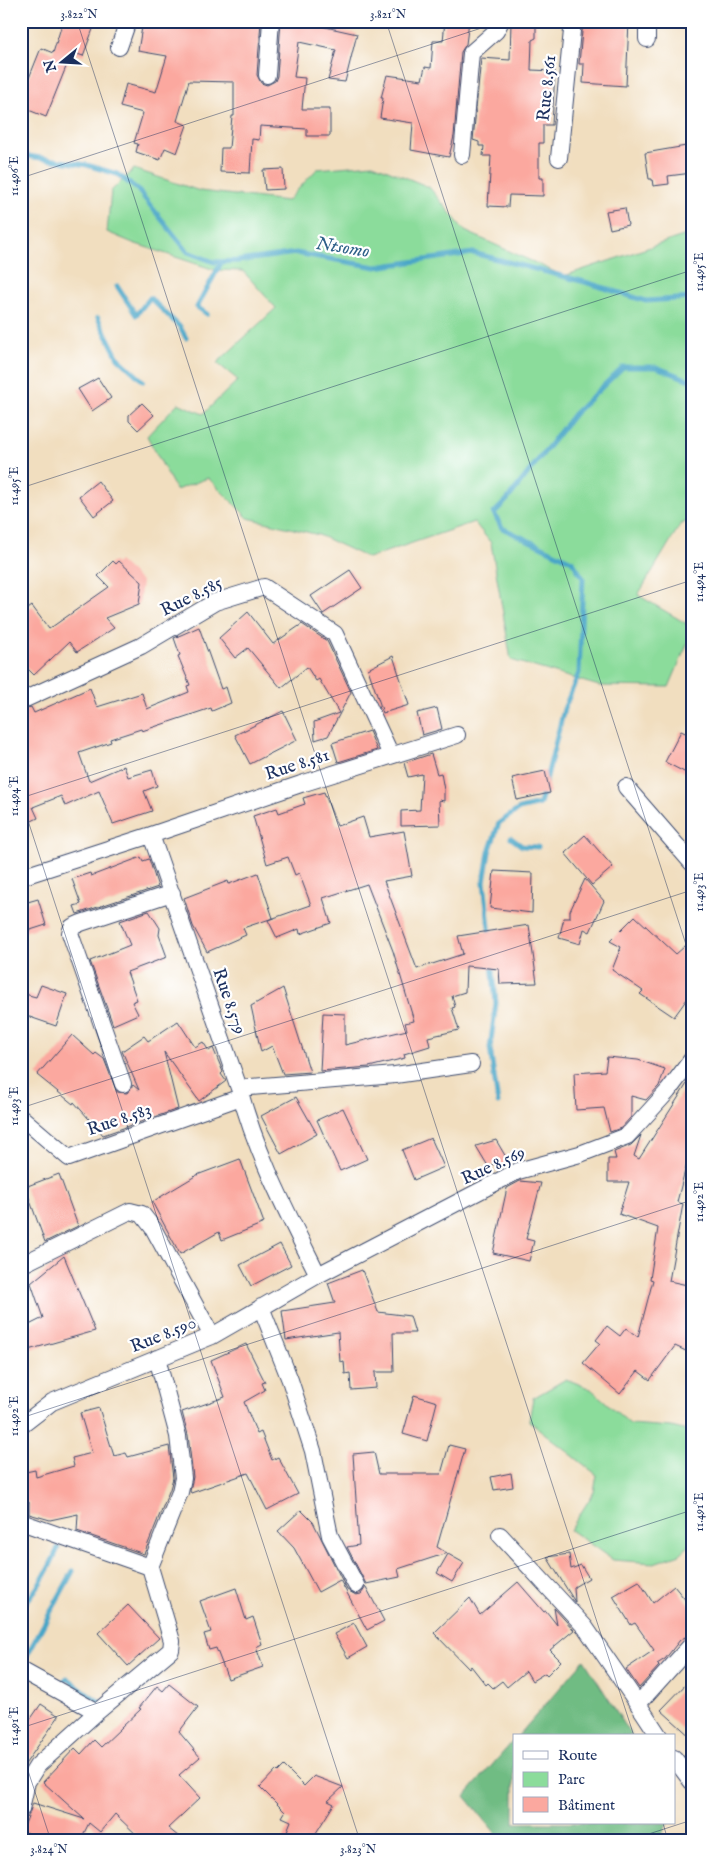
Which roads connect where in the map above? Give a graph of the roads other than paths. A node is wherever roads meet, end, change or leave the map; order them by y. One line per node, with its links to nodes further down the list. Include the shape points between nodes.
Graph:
1 (128, 21): 7 (street)
2 (271, 21): 8 (street)
3 (501, 21): 9 (street, via 496,31 471,53)
4 (573, 21): 10 (street, Rue 8.561)
5 (647, 21): 6 (street)
6 (647, 39)
7 (119, 47)
8 (267, 75)
9 (462, 155)
10 (559, 158)
11 (21, 701): 13 (street, Rue 8.585, via 141,646 215,602 264,586 335,634)
12 (457, 735): 13 (street, Rue 8.581)
13 (392, 755): 15 (street, Rue 8.581)
14 (626, 787): 16 (street)
15 (151, 835): 17 (street); 18 (street, Rue 8.579)
16 (692, 863)
17 (21, 877)
18 (172, 893): 21 (street, via 81,923 72,927 70,933); 22 (street, Rue 8.579)
19 (692, 1059): 25 (street, Rue 8.569, via 627,1136 580,1154 518,1171)
20 (471, 1064): 22 (street)
21 (123, 1084)
22 (240, 1092): 23 (street, Rue 8.583, via 69,1158); 25 (street, Rue 8.579, via 273,1185)
23 (21, 1117)
24 (21, 1265): 27 (street, via 130,1211 142,1214 153,1228)
25 (318, 1275): 26 (street, Rue 8.590)
26 (261, 1307): 27 (street, Rue 8.590); 33 (street, via 290,1380 313,1452 330,1536)
27 (212, 1336): 28 (street, Rue 8.590)
28 (157, 1358): 29 (street, Rue 8.590, via 52,1402); 32 (street, via 178,1436 183,1478)
29 (21, 1426)
30 (21, 1522): 32 (street)
31 (500, 1535): 36 (street, via 585,1627)
32 (150, 1567): 37 (street, via 172,1641 171,1650)
33 (356, 1585)
34 (692, 1644): 36 (street)
35 (21, 1670): 37 (street)
36 (638, 1704): 38 (street)
37 (97, 1712): 41 (street, via 37,1766 27,1782)
38 (658, 1734)
39 (676, 1761): 40 (street)
40 (692, 1782)
41 (21, 1810)

